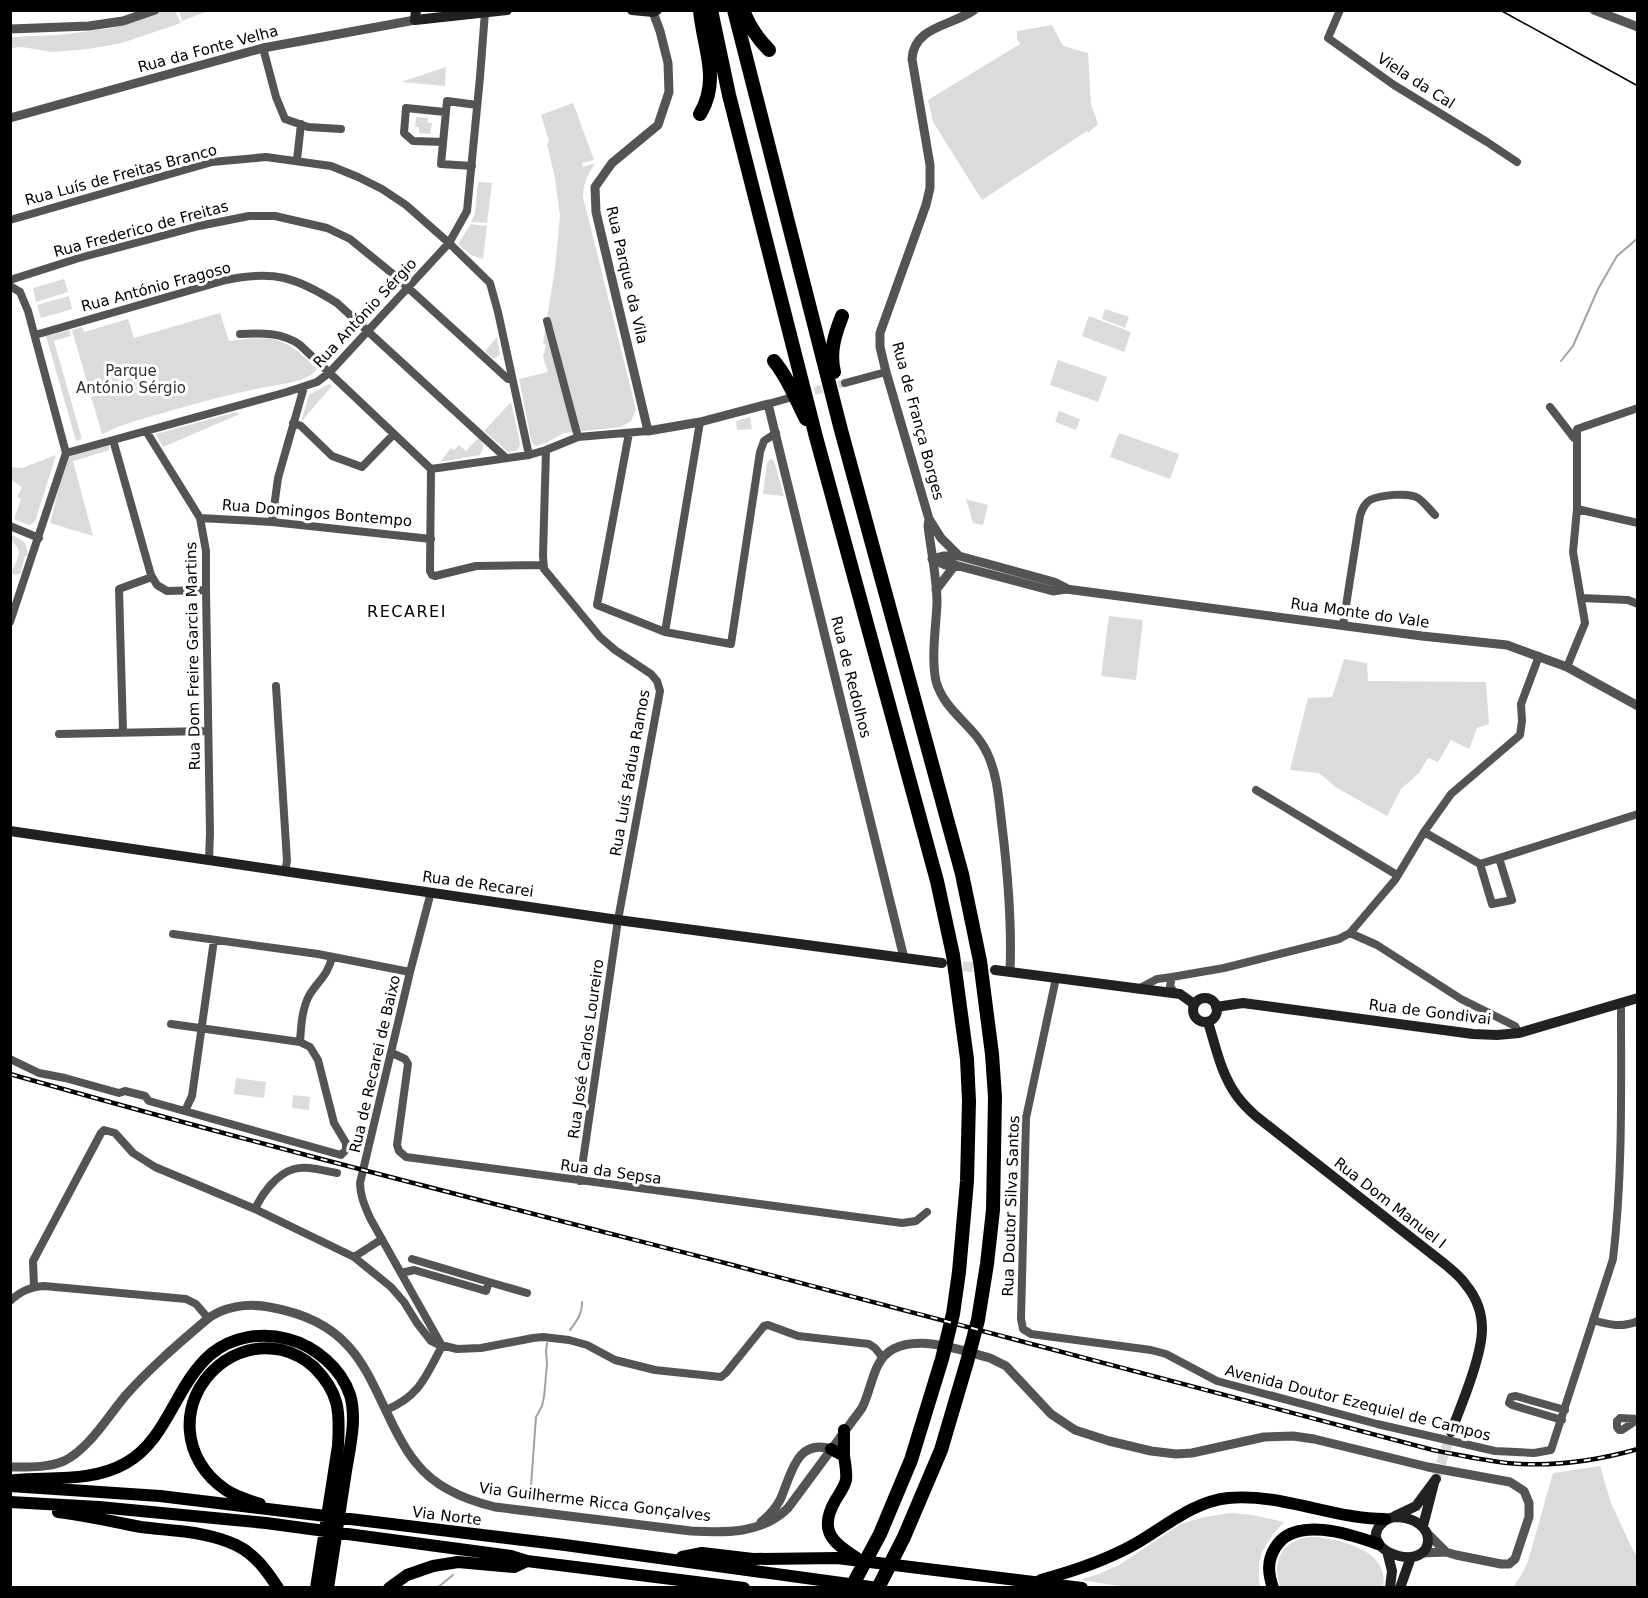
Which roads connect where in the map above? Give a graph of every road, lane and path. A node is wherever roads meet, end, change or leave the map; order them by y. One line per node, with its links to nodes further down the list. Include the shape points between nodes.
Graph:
1 (155, 10): 15 (street, via 123,21 88,26)
2 (507, 10): 12 (main road)
3 (632, 10): 11 (main road)
4 (700, 10): 20 (highway, via 710,68 710,92)
5 (711, 10): 57 (highway)
6 (734, 10): 51 (highway)
7 (742, 10): 17 (highway)
8 (974, 10): 39 (street, Rua de França Borges, via 923,34 914,48 912,59 930,165 930,188 880,333)
9 (1340, 10): 26 (street, Viela da Cal, via 1328,38 1394,85)
10 (1593, 10): 14 (street)
11 (655, 11): 52 (street, Rua Parque da Vila, via 668,63 669,92 658,125 612,163 595,187 596,212)
12 (485, 12): 13 (main road); 18 (street, Rua António Sérgio)
13 (415, 15): 16 (street, Rua da Fonte Velha)
14 (1638, 27)
15 (10, 29)
16 (263, 48): 21 (street, Rua da Fonte Velha); 22 (street, via 285,119)
17 (769, 50)
18 (477, 105): 19 (street, via 447,101); 27 (street, Rua António Sérgio)
19 (445, 112): 24 (street); 24 (street, via 406,108 404,132 413,141)
20 (700, 114)
21 (10, 118)
22 (301, 124): 23 (street); 25 (street)
23 (341, 129)
24 (443, 142): 27 (street, via 441,164)
25 (297, 160): 28 (street, Rua Luís de Freitas Branco, via 266,157 212,162); 29 (street, Rua Luís de Freitas Branco, via 331,166 382,189)
26 (1517, 162)
27 (472, 166): 29 (street, Rua António Sérgio, via 467,211)
28 (10, 220)
29 (449, 243): 32 (street, Rua António Sérgio); 41 (street, Rua Luís de Freitas Branco, via 490,283)
30 (10, 280): 32 (street, Rua Frederico de Freitas, via 218,222 275,216 327,228 350,239)
31 (10, 286): 37 (street, via 20,292)
32 (408, 288): 35 (street, Rua António Sérgio); 41 (street, Rua Frederico de Freitas)
33 (842, 316): 51 (highway, via 831,362 842,399)
34 (547, 321): 56 (street)
35 (368, 331): 37 (street, Rua António Fragoso, via 312,287 270,275 250,275); 40 (street, Rua António Sérgio); 63 (street, Rua António Fragoso)
36 (240, 334): 40 (street, via 291,339)
37 (35, 335): 61 (street)
38 (774, 361): 57 (highway)
39 (886, 372): 42 (street); 68 (street, Rua de França Borges)
40 (329, 373): 43 (street, Rua António Sérgio); 55 (street)
41 (512, 379): 62 (street, Rua Luís de Freitas Branco)
42 (845, 383)
43 (304, 387): 49 (street); 50 (street, Rua António Sérgio)
44 (789, 398): 45 (street)
45 (768, 404): 48 (street); 54 (street, Rua de Redolhos)
46 (1550, 407): 58 (street)
47 (1638, 408): 58 (street, via 1577,429)
48 (700, 422): 52 (street); 84 (street)
49 (293, 423): 55 (street, via 332,456 362,467); 69 (street, via 278,478)
50 (146, 430): 59 (street, Rua António Sérgio); 67 (street, Rua Dom Freire Garcia Martins)
51 (841, 430): 182 (highway, via 962,874 980,961 995,1097 992,1221 978,1320 941,1450)
52 (648, 431): 53 (street)
53 (629, 433): 56 (street); 84 (street, via 597,605)
54 (776, 433): 84 (street, via 764,441 760,452 731,644); 107 (street, Rua de Redolhos)
55 (393, 435): 64 (street)
56 (578, 437): 60 (street)
57 (816, 437): 181 (highway, via 934,869 953,955 969,1101 964,1230 953,1314 911,1460 880,1534)
58 (1576, 439): 65 (street)
59 (113, 440): 61 (street, Rua António Sérgio); 77 (street)
60 (546, 450): 62 (street); 76 (street)
61 (66, 453): 72 (street)
62 (529, 455): 63 (street)
63 (506, 458): 64 (street)
64 (431, 469): 73 (street, Rua Domingos Bontempo)
65 (1577, 509): 70 (street); 80 (street, via 1573,552)
66 (1435, 515): 83 (street, via 1419,498 1410,495 1371,500 1363,507)
67 (201, 518): 69 (street, Rua Domingos Bontempo); 78 (street, Rua Dom Freire Garcia Martins, via 207,551)
68 (929, 519): 74 (street, Rua de França Borges); 75 (street)
69 (272, 522): 73 (street, Rua Domingos Bontempo)
70 (1638, 523)
71 (10, 526): 72 (street)
72 (39, 538): 82 (street)
73 (430, 539): 76 (street, Rua Domingos Bontempo, via 429,570 435,576 476,566)
74 (932, 559): 75 (street, Rua Monte do Vale, via 944,556); 79 (street, Rua de França Borges)
75 (957, 561): 79 (street); 83 (street, Rua Monte do Vale, via 1053,591 1066,589)
76 (543, 565): 102 (street, Rua Luís Pádua Ramos, via 590,626 610,646 651,674 660,691)
77 (152, 577): 78 (street, via 167,591); 90 (street, via 119,589)
78 (206, 590): 89 (street, Rua Dom Freire Garcia Martins)
79 (936, 590): 111 (street, Rua de França Borges, via 937,684 949,706 979,738 995,775 1007,866)
80 (1581, 598): 81 (street); 86 (street, via 1585,622)
81 (1638, 604)
82 (10, 622)
83 (1342, 625): 85 (street, Rua Monte do Vale, via 1507,645)
84 (664, 632)
85 (1539, 656): 86 (street, Rua Monte do Vale); 95 (street, via 1521,704 1520,735 1451,794)
86 (1566, 667): 88 (street, Rua Monte do Vale)
87 (276, 686): 99 (street)
88 (1638, 706)
89 (208, 731): 90 (street); 97 (street, Rua Dom Freire Garcia Martins)
90 (123, 732): 91 (street)
91 (59, 734)
92 (1256, 790): 100 (street)
93 (1638, 814): 96 (street)
94 (10, 831): 97 (main road, Rua de Recarei)
95 (1424, 832): 98 (street); 100 (street)
96 (1499, 858): 98 (street); 98 (street, via 1512,900 1492,904)
97 (209, 860): 99 (main road, Rua de Recarei)
98 (1480, 864)
99 (285, 871): 101 (main road, Rua de Recarei)
100 (1397, 875): 103 (street)
101 (431, 892): 102 (main road, Rua de Recarei); 110 (street, Rua de Recarei de Baixo)
102 (618, 920): 107 (main road, Rua de Recarei); 129 (street, Rua José Carlos Loureiro)
103 (1350, 933): 112 (street, via 1224,968); 123 (street, via 1515,1026)
104 (173, 934): 105 (street)
105 (214, 940): 106 (street); 122 (street)
106 (332, 957): 110 (street); 124 (street, via 326,974 309,995)
107 (904, 958): 108 (main road, Rua de Recarei)
108 (942, 963)
109 (995, 970): 111 (main road, Rua de Gondivai)
110 (411, 972): 125 (street, Rua de Recarei de Baixo)
111 (1010, 972): 113 (main road, Rua de Gondivai)
112 (1172, 977): 114 (street); 115 (street, via 1171,988)
113 (1056, 978): 114 (main road, Rua de Gondivai); 145 (street, Rua Doutor Silva Santos, via 1026,1118)
114 (1137, 989): 115 (main road, Rua de Gondivai)
115 (1180, 994): 118 (main road, Rua de Gondivai)
116 (1638, 998): 117 (main road, Rua de Gondivai)
117 (1621, 1003): 123 (main road, Rua de Gondivai); 143 (street, via 1616,1234 1613,1259)
118 (1194, 1004): 119 (main road, Rua de Gondivai, via 1206,997); 120 (main road, Rua de Gondivai, via 1195,1017)
119 (1216, 1007): 120 (main road, via 1215,1016); 123 (main road, Rua de Gondivai, via 1243,1003 1473,1034)
120 (1208, 1022): 152 (main road, Rua Dom Manuel I, via 1221,1066 1239,1099 1446,1265 1470,1291 1480,1313 1481,1338)
121 (171, 1024): 122 (street)
122 (201, 1028): 124 (street); 127 (street, via 192,1096)
123 (1520, 1033)
124 (300, 1042): 127 (street, via 310,1047 318,1060 334,1124 346,1143 341,1155)
125 (392, 1053): 129 (street, Rua da Sepsa, via 408,1064 397,1145 406,1157); 132 (street, Rua de Recarei de Baixo, via 360,1183 361,1197)
126 (10, 1059): 127 (street, via 39,1073 145,1096 149,1101)
127 (185, 1112)
128 (337, 1173): 130 (street, via 294,1169 273,1183)
129 (580, 1181): 131 (street, Rua da Sepsa, via 902,1223 916,1221)
130 (255, 1209): 133 (street); 139 (street, via 155,1167 133,1153 115,1133 104,1130 33,1261)
131 (927, 1212)
132 (382, 1239): 133 (street); 136 (street, Rua de Recarei de Baixo)
133 (354, 1257): 146 (street, via 391,1287 431,1341)
134 (412, 1259): 135 (street)
135 (444, 1269): 137 (street); 138 (street)
136 (401, 1273): 137 (street, via 414,1270); 146 (street, Rua de Recarei de Baixo)
137 (441, 1278): 138 (street, via 486,1290)
138 (489, 1281): 140 (street)
139 (34, 1287): 141 (street); 142 (street, via 186,1299)
140 (527, 1293)
141 (10, 1301)
142 (208, 1318): 148 (street, Via Guilherme Ricca Gonçalves, via 244,1305 256,1305 308,1318 350,1348); 156 (street, Via Guilherme Ricca Gonçalves, via 149,1371 81,1449 54,1465)
143 (1593, 1320): 144 (street, via 1615,1326); 149 (street)
144 (1638, 1321)
145 (1023, 1329): 150 (street, Avenida Doutor Ezequiel de Campos, via 1031,1334 1151,1350 1217,1381 1495,1451 1551,1450)
146 (442, 1346): 147 (street, via 481,1348 543,1337 587,1345 615,1360 655,1370 721,1377 768,1325 798,1336 869,1344); 148 (street, via 415,1392)
147 (883, 1358): 151 (street, Via Guilherme Ricca Gonçalves, via 865,1402); 167 (street, via 904,1345 920,1343 990,1358 1006,1366 1044,1407 1069,1426 1151,1451 1192,1453 1264,1437 1304,1437 1510,1482 1524,1491 1530,1512 1512,1562 1505,1565)
148 (386, 1410): 164 (street, Via Guilherme Ricca Gonçalves, via 417,1464 431,1479 471,1502 691,1531 722,1533)
149 (1565, 1410): 150 (street); 150 (street, via 1516,1396 1509,1403)
150 (1562, 1420)
151 (844, 1430): 153 (street, Via Guilherme Ricca Gonçalves); 154 (street, Via Guilherme Ricca Gonçalves); 155 (highway)
152 (1451, 1432)
153 (816, 1448): 154 (street); 164 (street, Via Guilherme Ricca Gonçalves, via 807,1450 795,1461 774,1510)
154 (831, 1449): 155 (highway); 164 (street, Via Guilherme Ricca Gonçalves, via 780,1516)
155 (844, 1456): 172 (highway, via 846,1479 827,1523 836,1543)
156 (10, 1467)
157 (10, 1480): 159 (highway, via 80,1478 125,1464 154,1438 195,1370 210,1355 239,1339 268,1335 292,1340 320,1354 346,1385 352,1427)
158 (10, 1486): 162 (highway, Via Norte, via 160,1496)
159 (338, 1489): 162 (highway, via 340,1423 330,1387 309,1363 287,1352 264,1348 236,1353 211,1372 198,1389 190,1415 192,1444 206,1472 227,1491); 173 (highway)
160 (10, 1502): 171 (highway, via 266,1523)
161 (10, 1506): 176 (highway, via 214,1537 237,1545 256,1559)
162 (278, 1510): 170 (highway, Via Norte)
163 (1390, 1518): 165 (main road, via 1410,1519); 165 (main road, via 1416,1506 1436,1479); 166 (main road, via 1377,1533); 174 (highway, via 1367,1519 1267,1500 1221,1499 1191,1510 1134,1545 1087,1567)
164 (753, 1527)
165 (1425, 1530): 167 (street); 168 (main road, via 1427,1546)
166 (1383, 1548): 169 (main road); 184 (highway, via 1329,1530 1296,1532 1279,1541 1270,1557 1268,1569); 185 (main road, via 1392,1571)
167 (1446, 1552): 168 (street)
168 (1422, 1553): 169 (main road)
169 (1411, 1557): 186 (main road)
170 (675, 1559): 172 (highway, via 702,1553 753,1559); 182 (highway, Via Norte)
171 (527, 1561): 175 (highway); 179 (highway, via 514,1567 458,1562 434,1566 407,1575)
172 (861, 1561): 174 (highway)
173 (325, 1566): 177 (highway); 178 (highway)
174 (1035, 1581): 183 (highway)
175 (715, 1586): 180 (highway)
176 (278, 1587)
177 (316, 1587)
178 (328, 1587)
179 (389, 1587)
180 (744, 1587)
181 (851, 1587)
182 (878, 1587)
183 (1082, 1587)
184 (1273, 1587)
185 (1390, 1587)
186 (1400, 1587)

